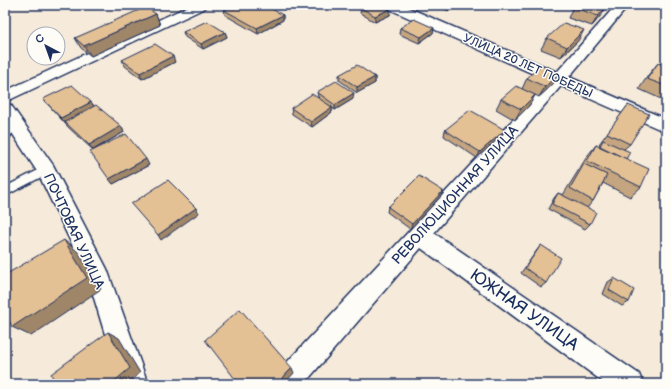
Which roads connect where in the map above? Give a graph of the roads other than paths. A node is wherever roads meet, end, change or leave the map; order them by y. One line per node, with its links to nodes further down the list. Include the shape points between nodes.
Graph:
1 (201, 5): 5 (street)
2 (391, 5): 4 (street, УЛИЦА 20 ЛЕТ ПОБЕДЫ)
3 (623, 5): 4 (street, РЕВОЛЮЦИОННАЯ УЛИЦА)
4 (559, 79): 7 (street, УЛИЦА 20 ЛЕТ ПОБЕДЫ); 10 (street, РЕВОЛЮЦИОННАЯ УЛИЦА)
5 (5, 98)
6 (8, 123): 8 (street, ПОЧТОВАЯ УЛИЦА)
7 (666, 126)
8 (46, 170): 9 (lane); 11 (street, ПОЧТОВАЯ УЛИЦА, via 99,277)
9 (5, 192)
10 (420, 236): 12 (street, РЕВОЛЮЦИОННАЯ УЛИЦА); 13 (street, ЮЖНАЯ УЛИЦА)
11 (134, 384)
12 (286, 384)
13 (629, 384)

